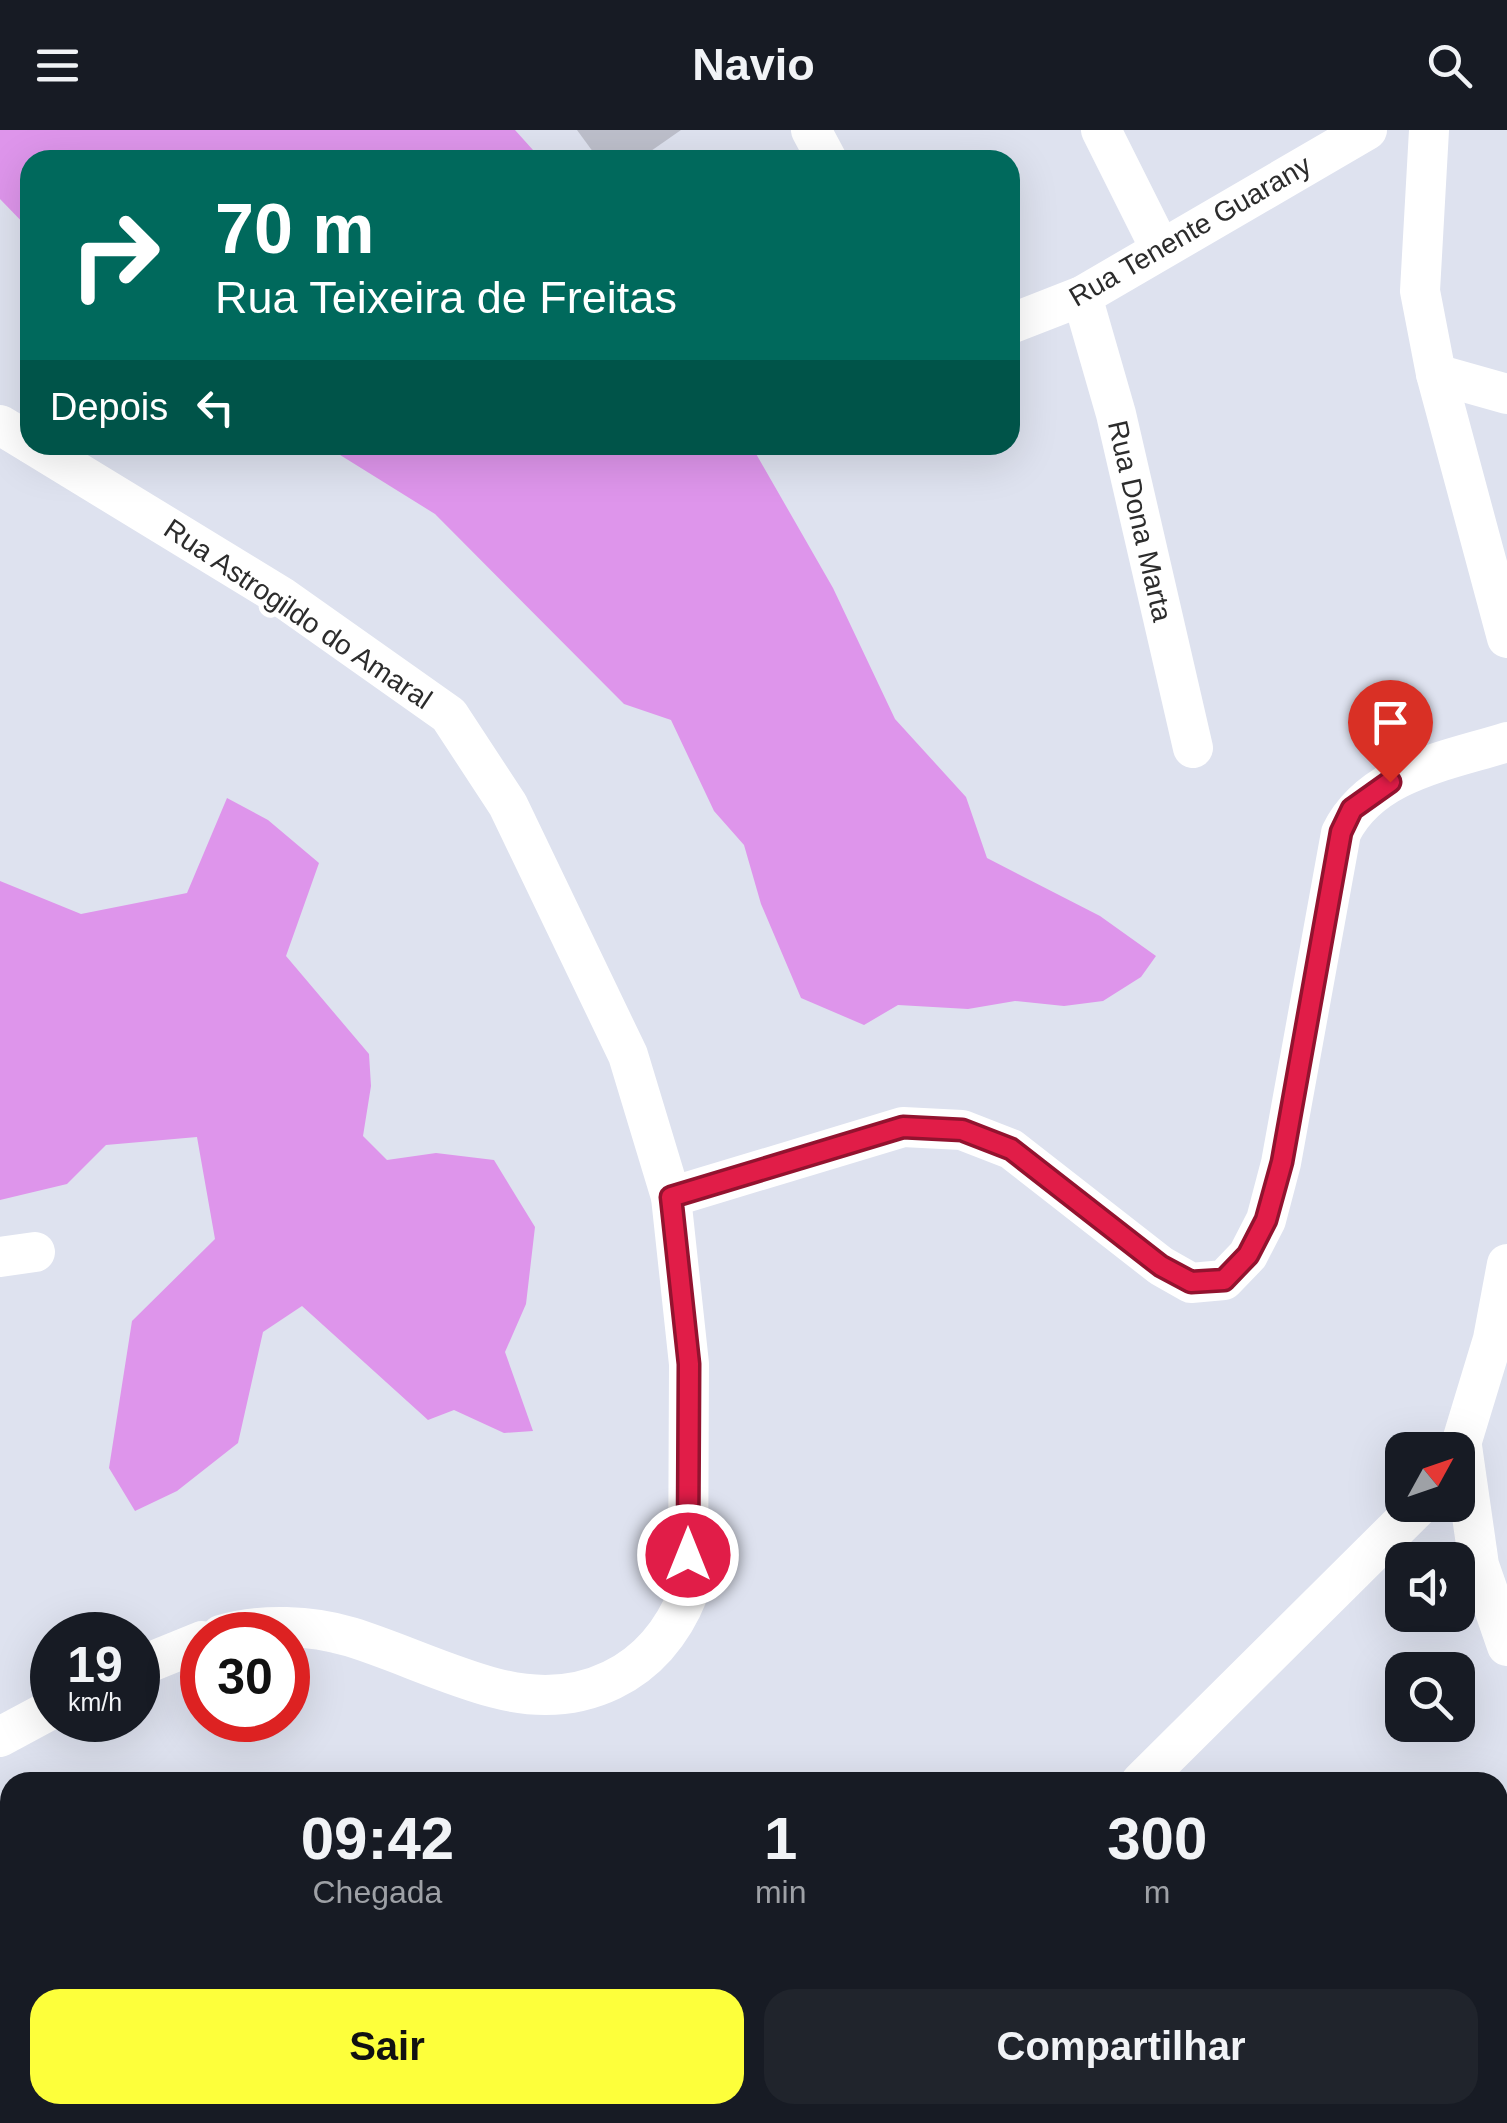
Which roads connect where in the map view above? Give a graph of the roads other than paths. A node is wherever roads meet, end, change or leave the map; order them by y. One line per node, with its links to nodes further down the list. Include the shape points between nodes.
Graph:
1 (1101, 130): 4 (street)
2 (1367, 130): 4 (street, Rua Tenente Guarany)
3 (1429, 130): 7 (street, via 1420,291)
4 (1160, 248): 5 (street, Rua Tenente Guarany)
5 (1082, 296): 6 (street, Rua Tenente Guarany); 12 (street, Rua Dona Marta)
6 (1020, 320)
7 (1436, 374): 8 (street); 10 (street)
8 (1507, 394)
9 (50, 455): 13 (street, Rua Astrogildo do Amaral, via 282,596 450,715 508,805 620,1038)
10 (1507, 638)
11 (1507, 742): 13 (street, via 1409,773 1352,809 1341,832 1282,1162 1266,1220 1248,1255 1224,1280 1191,1282 1161,1266 1011,1149 962,1130 903,1127)
12 (1193, 748)
13 (671, 1197): 18 (street, Rua Astrogildo do Amaral, via 689,1364 688,1594 654,1651 613,1683 566,1693 499,1690 348,1636)
14 (1507, 1264): 15 (street)
15 (1465, 1432)
16 (1403, 1522): 22 (street)
17 (1472, 1522): 19 (street)
18 (310, 1630)
19 (1507, 1646)
20 (30, 1721): 21 (street)
21 (0, 1738)
22 (1151, 1772)

